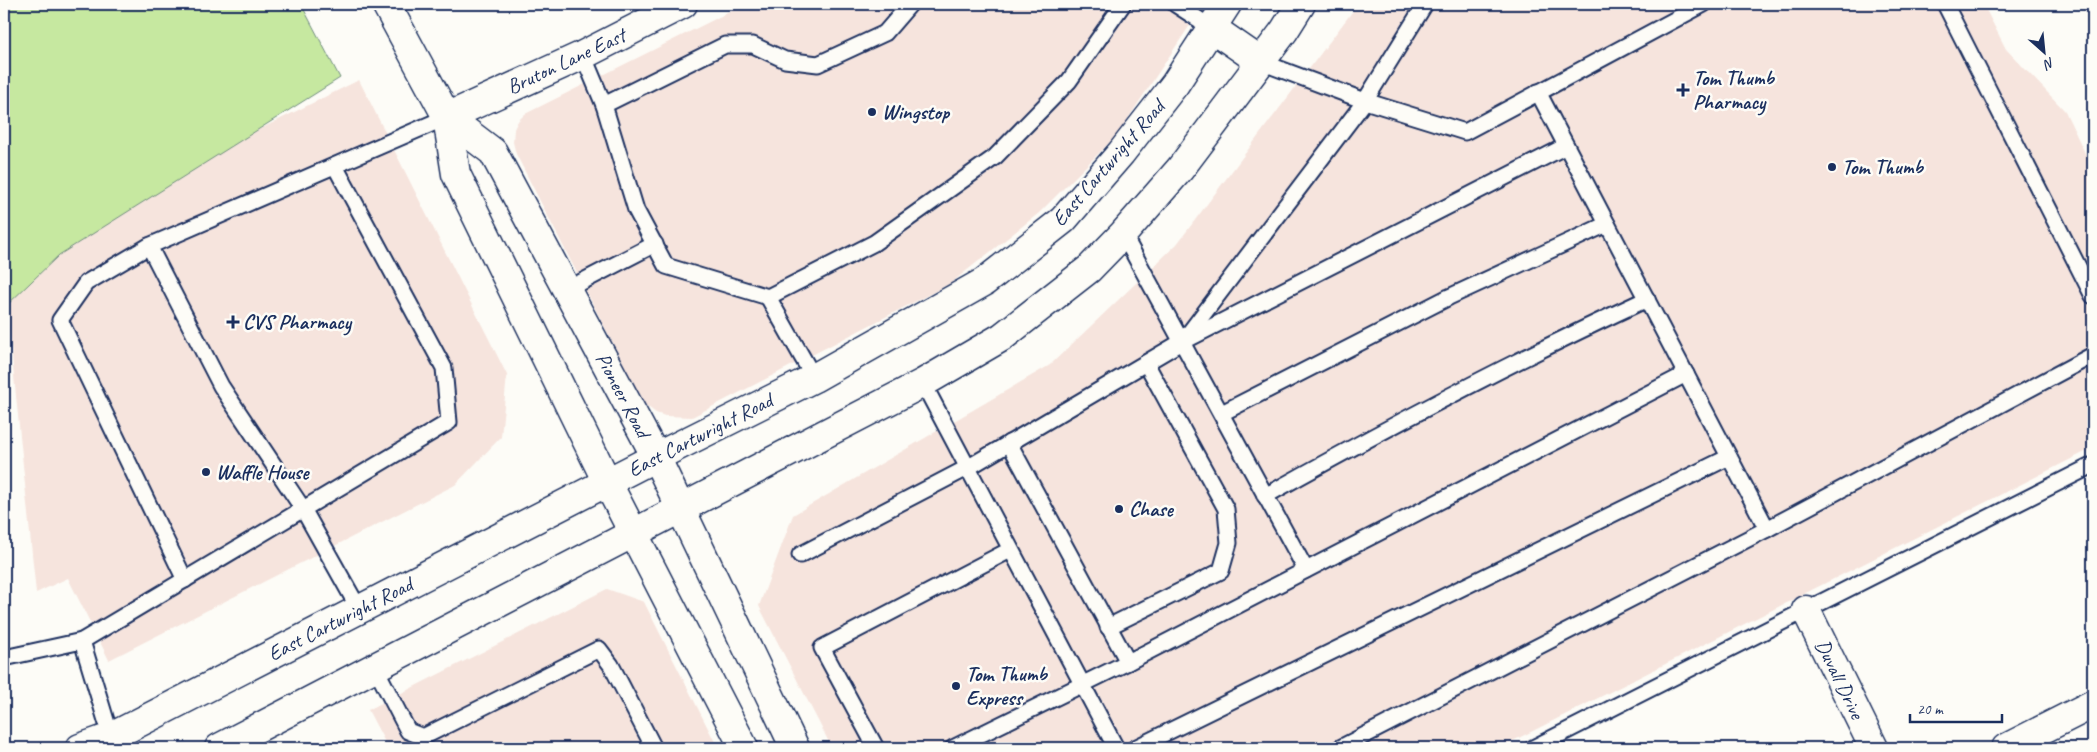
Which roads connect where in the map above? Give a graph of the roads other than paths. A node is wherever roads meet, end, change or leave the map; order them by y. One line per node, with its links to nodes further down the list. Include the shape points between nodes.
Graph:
1 (386, 4): 17 (main road, Pioneer Road)
2 (683, 4): 12 (main road, Bruton Lane East)
3 (910, 4): 16 (lane, via 885,33 818,64 785,60 753,45 725,44)
4 (1123, 4): 26 (lane, via 1069,81 995,157 874,243)
5 (1176, 4): 11 (lane)
6 (1227, 4): 11 (main road, East Cartwright Road)
7 (1301, 4): 13 (main road)
8 (1425, 4): 15 (lane)
9 (1704, 4): 14 (lane)
10 (1945, 4): 25 (lane)
11 (1212, 28): 13 (main road); 32 (main road, East Cartwright Road, via 1175,84 1063,220 984,282)
12 (583, 55): 16 (lane); 17 (main road, Bruton Lane East)
13 (1261, 62): 15 (lane); 21 (main road, via 1180,169)
14 (1538, 92): 15 (lane, via 1465,132); 18 (lane)
15 (1365, 101): 28 (lane)
16 (604, 106): 22 (lane, via 636,210)
17 (447, 117): 19 (lane); 24 (main road, Pioneer Road, via 493,152); 40 (main road, Pioneer Road, via 456,174)
18 (1566, 146): 20 (lane); 28 (lane)
19 (335, 166): 23 (lane); 42 (lane, via 444,368 449,422)
20 (1607, 224): 27 (lane); 34 (lane, via 1448,297)
21 (1123, 234): 28 (lane); 33 (main road, via 1089,269 1002,337)
22 (655, 244): 24 (lane); 26 (lane, via 666,266)
23 (149, 246): 42 (lane, via 221,386); 49 (lane, via 86,283 60,320)
24 (566, 290): 36 (main road, Pioneer Road)
25 (2093, 296)
26 (768, 297): 32 (lane)
27 (1647, 300): 31 (lane); 41 (lane, via 1589,326)
28 (1183, 341): 30 (lane); 34 (lane)
29 (2093, 355): 44 (lane)
30 (1146, 363): 35 (lane); 52 (lane, via 1226,509 1229,544 1221,571)
31 (1686, 374): 37 (lane); 48 (lane)
32 (814, 378): 36 (main road, East Cartwright Road)
33 (922, 383): 39 (lane); 43 (main road)
34 (1222, 413): 41 (lane)
35 (1009, 443): 39 (lane); 52 (lane)
36 (656, 456): 40 (main road, East Cartwright Road); 43 (main road, Pioneer Road)
37 (1729, 457): 44 (lane); 70 (lane)
38 (2093, 465): 51 (lane)
39 (969, 467): 46 (lane); 47 (lane)
40 (607, 482): 45 (main road, Pioneer Road); 50 (main road, East Cartwright Road)
41 (1266, 496): 48 (lane)
42 (303, 509): 49 (lane); 50 (lane)
43 (682, 509): 45 (main road); 66 (main road, Pioneer Road)
44 (1767, 529): 71 (lane)
45 (634, 534): 56 (main road); 65 (main road, Pioneer Road)
46 (1010, 550): 57 (lane); 67 (lane, via 822,648)
47 (800, 555)
48 (1306, 570): 55 (lane)
49 (185, 580): 53 (lane)
50 (359, 609): 60 (main road, East Cartwright Road)
51 (1806, 610): 72 (lane); 73 (main road, Duvall Drive)
52 (1108, 627): 55 (lane)
53 (82, 641): 54 (lane); 60 (lane)
54 (4, 658)
55 (1128, 662): 57 (lane)
56 (375, 667): 59 (lane); 62 (main road)
57 (1082, 686): 68 (lane); 69 (lane)
58 (2093, 704): 74 (main road)
59 (408, 731): 63 (lane); 64 (lane, via 423,737 599,649 611,665)
60 (114, 743): 61 (main road, East Cartwright Road)
61 (80, 748)
62 (219, 748)
63 (416, 748)
64 (654, 748)
65 (744, 748)
66 (795, 748)
67 (876, 748)
68 (953, 748)
69 (1116, 748)
70 (1135, 748)
71 (1340, 748)
72 (1533, 748)
73 (1874, 748)
74 (2006, 748)

